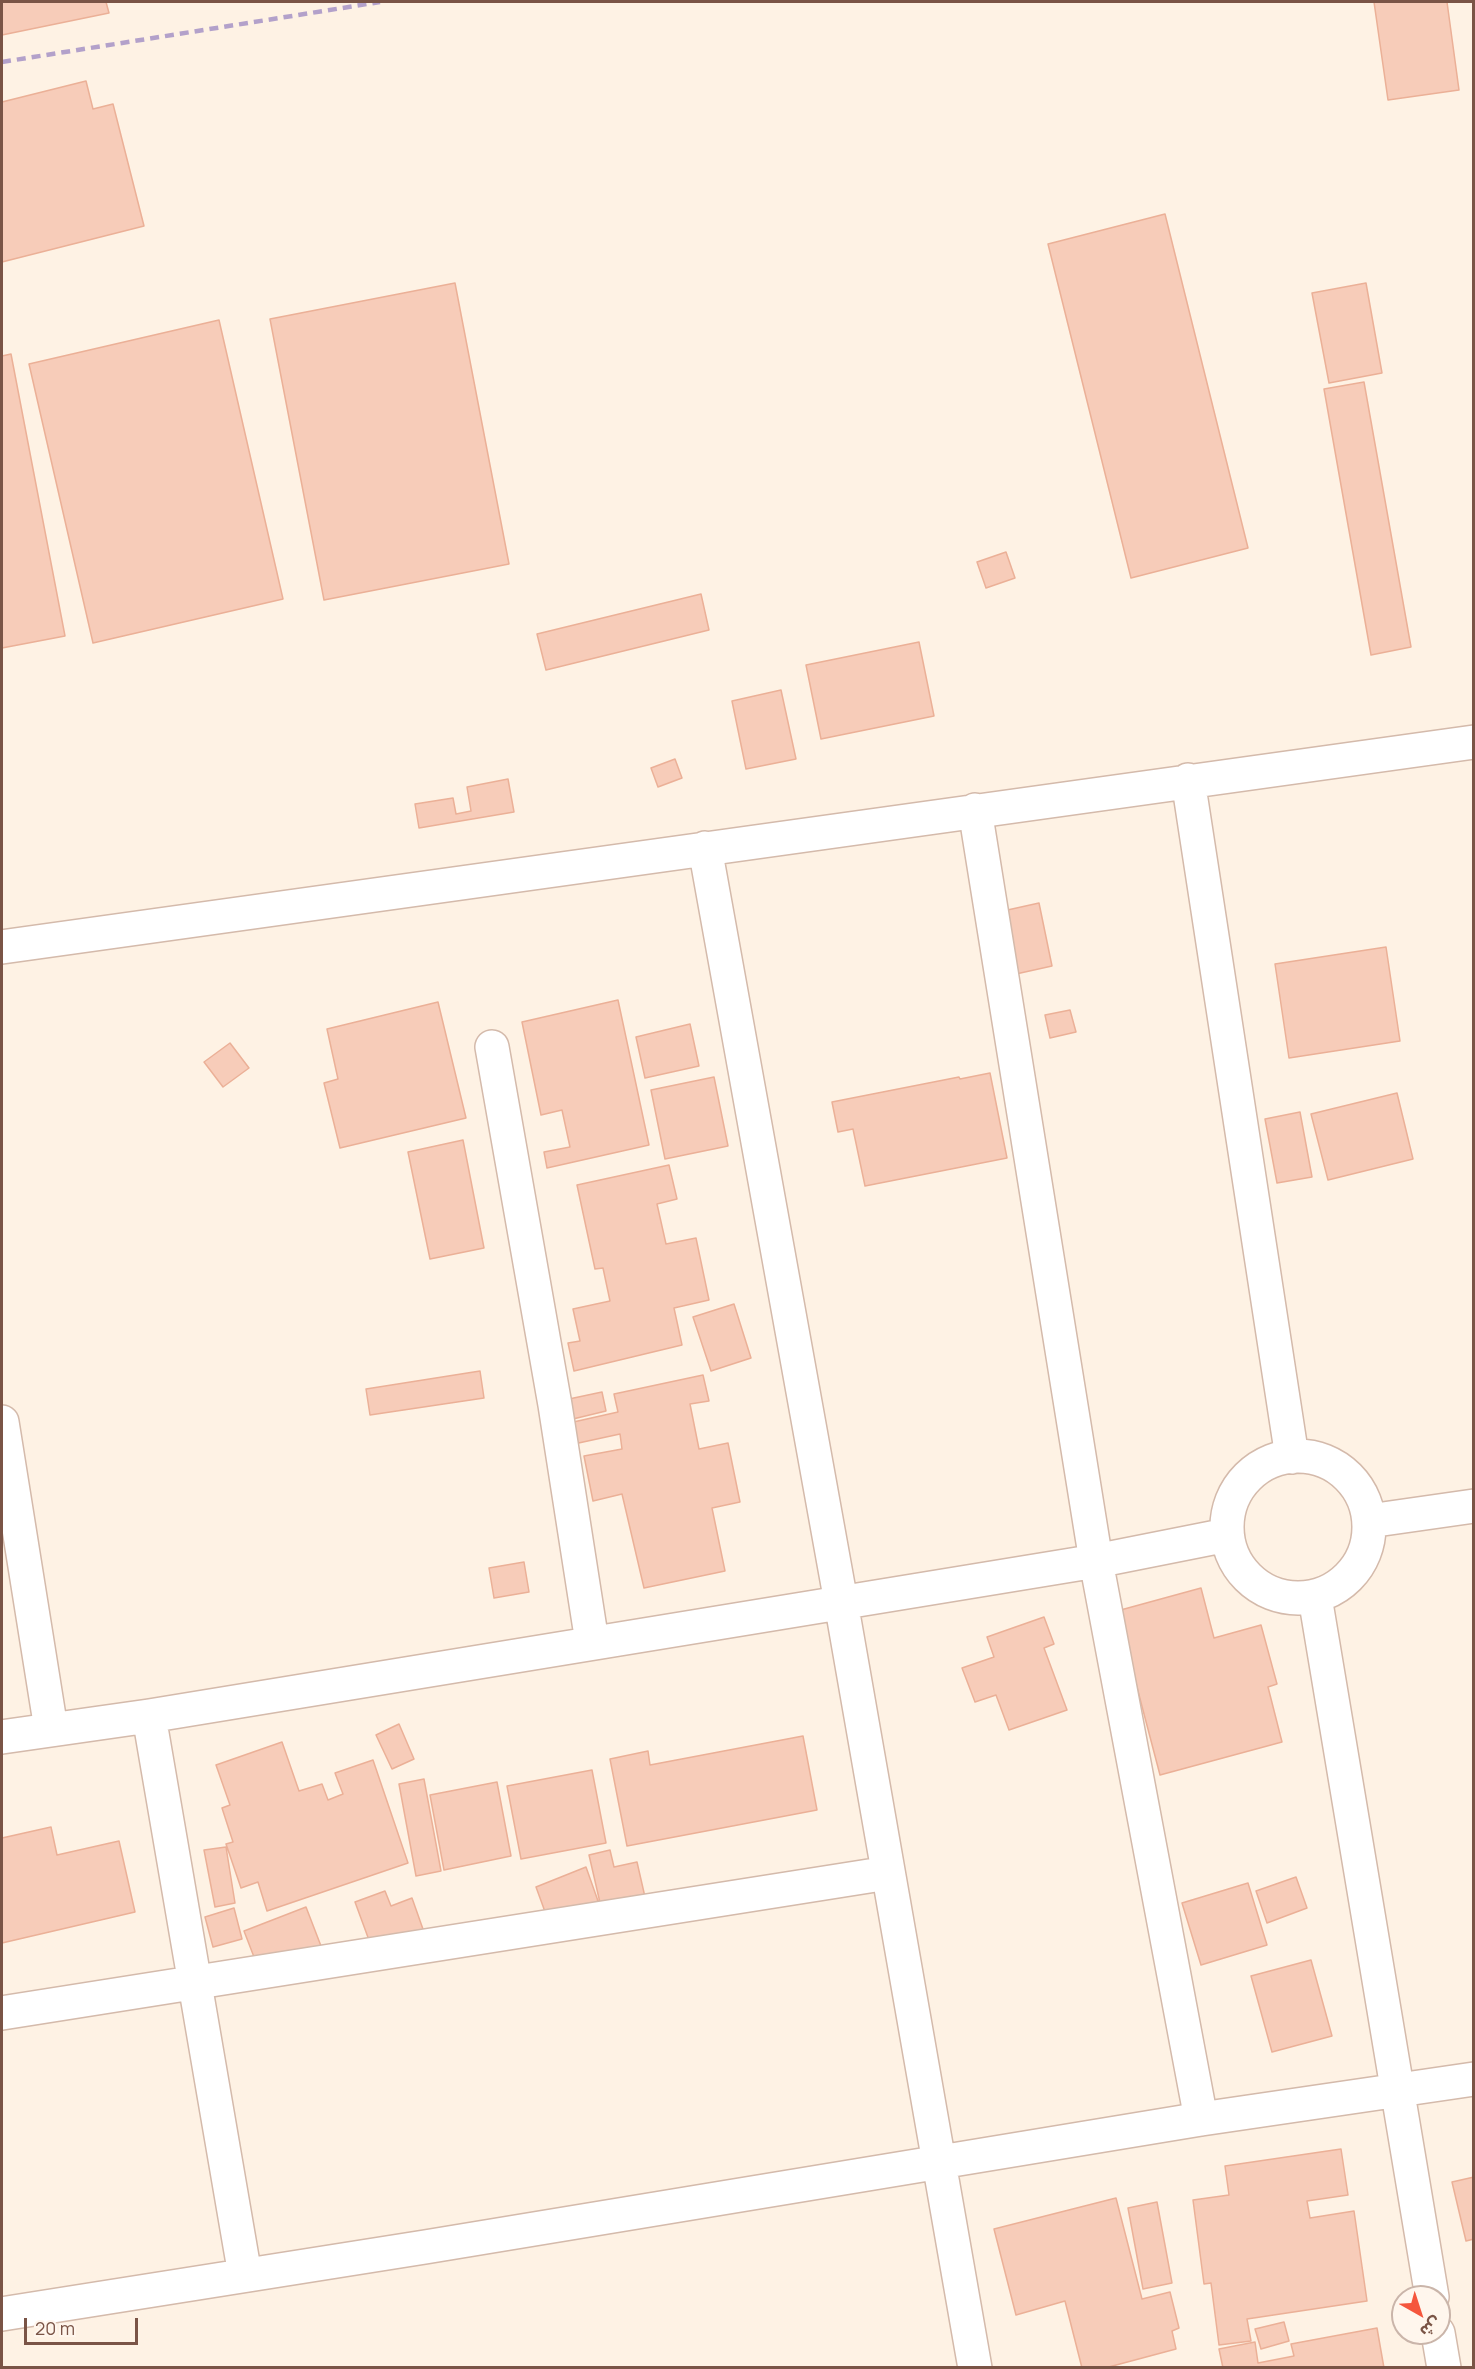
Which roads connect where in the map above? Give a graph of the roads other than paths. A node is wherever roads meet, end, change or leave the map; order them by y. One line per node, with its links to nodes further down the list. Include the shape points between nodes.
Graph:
1 (1473, 742): 2 (street)
2 (1188, 780): 3 (street); 8 (street)
3 (975, 810): 4 (street); 12 (street)
4 (705, 848): 5 (street); 14 (street)
5 (2, 947)
6 (492, 1047): 15 (street)
7 (2, 1422): 17 (street)
8 (1292, 1457): 10 (street, via 1321,1460 1339,1469 1364,1500); 11 (street, via 1262,1466 1246,1479 1227,1514)
9 (1473, 1506): 10 (street)
10 (1369, 1521): 13 (street, via 1368,1541 1361,1560 1333,1589)
11 (1227, 1535): 12 (street); 13 (street, via 1241,1572 1256,1586 1294,1599)
12 (1096, 1561): 14 (street); 24 (street)
13 (1315, 1597): 23 (street)
14 (841, 1602): 15 (street); 19 (street)
15 (592, 1642): 16 (street)
16 (149, 1716): 17 (street); 20 (street)
17 (51, 1729): 18 (street)
18 (2, 1737)
19 (888, 1873): 20 (street); 25 (street)
20 (195, 1983): 21 (street); 26 (street)
21 (2, 2013)
22 (1473, 2079): 23 (street)
23 (1396, 2090): 24 (street); 27 (street)
24 (1201, 2118): 25 (street)
25 (939, 2162): 26 (street); 30 (street)
26 (245, 2275): 28 (street)
27 (1430, 2285)
28 (2, 2314)
29 (1440, 2345): 31 (street)
30 (975, 2367)
31 (1444, 2367)

